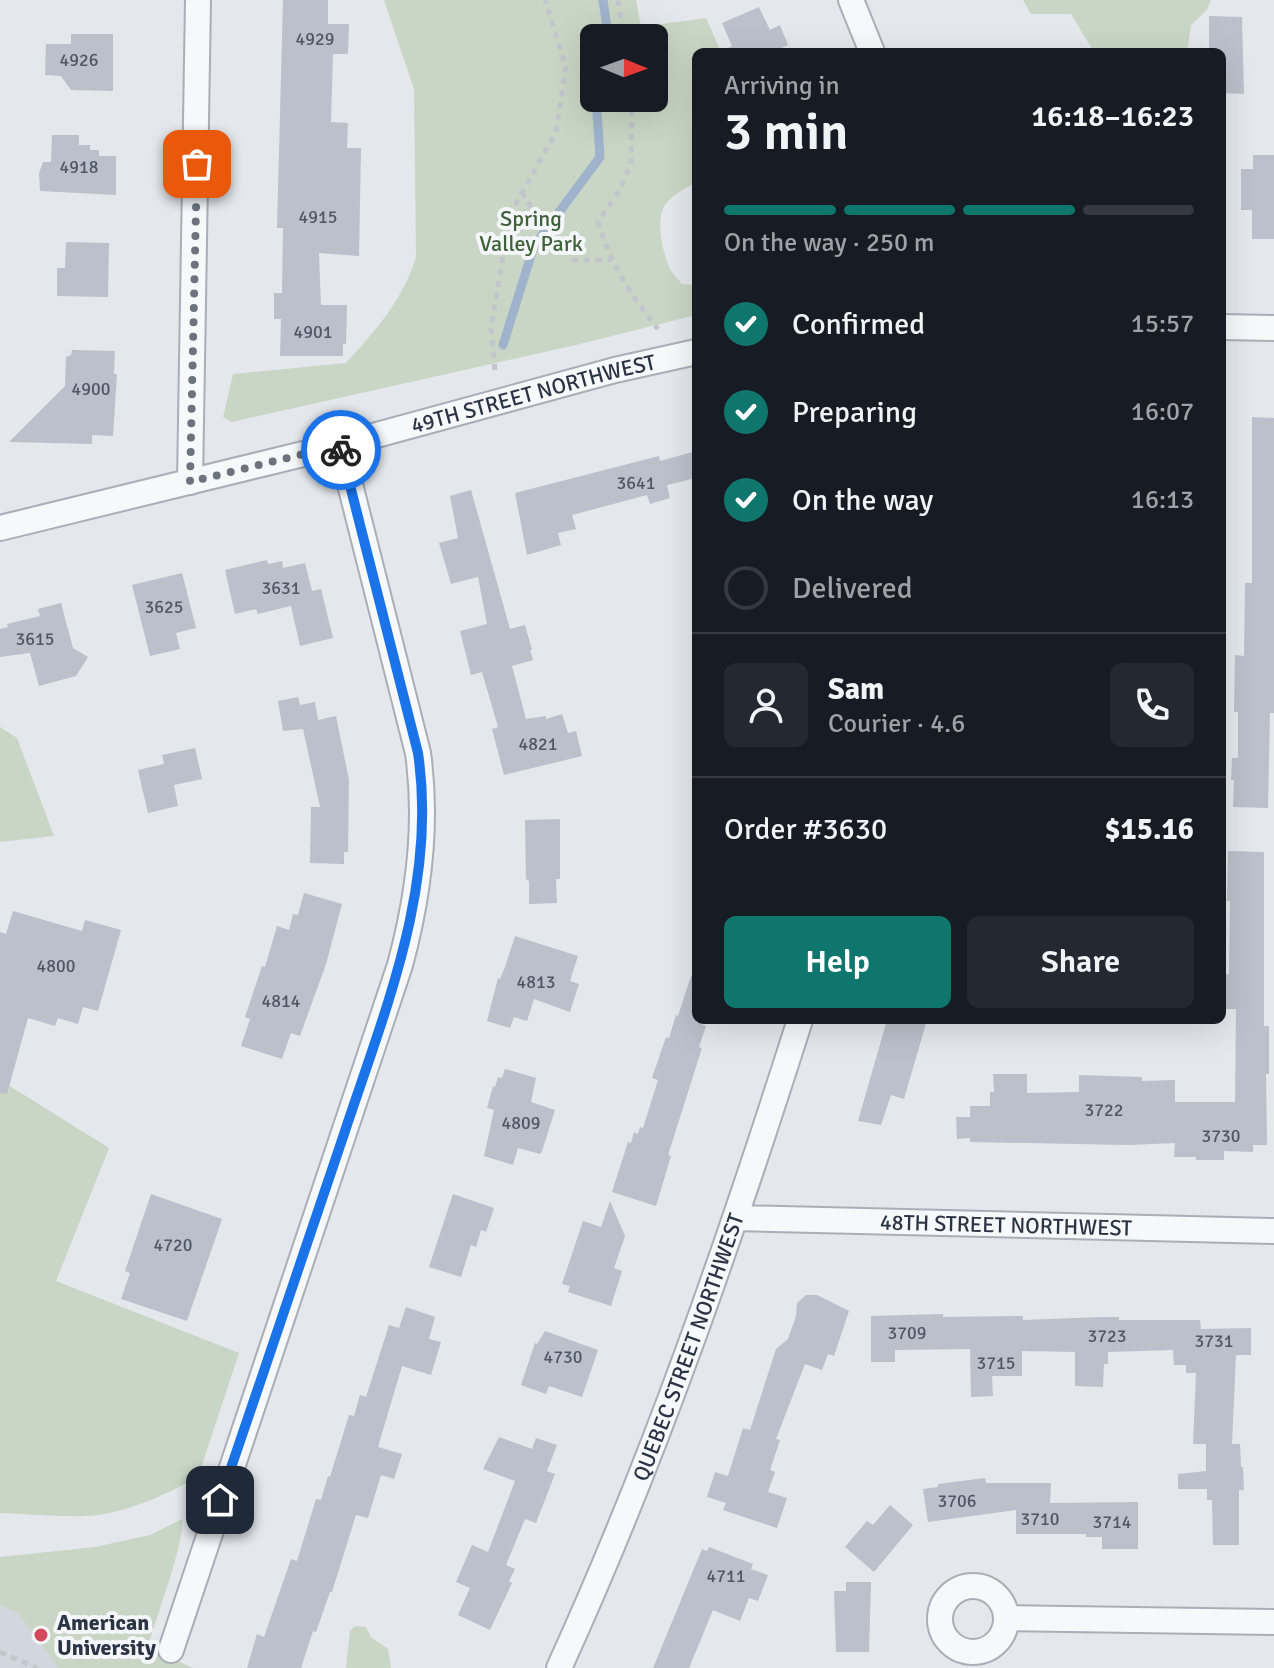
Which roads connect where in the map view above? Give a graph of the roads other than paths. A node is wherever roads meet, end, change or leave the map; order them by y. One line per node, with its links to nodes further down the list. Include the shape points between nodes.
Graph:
1 (198, 0): 8 (street)
2 (851, 0): 3 (street)
3 (870, 48)
4 (1226, 327): 5 (street)
5 (1274, 328)
6 (692, 353): 7 (street, 49TH STREET NORTHWEST)
7 (340, 445): 8 (street, 49TH STREET NORTHWEST); 15 (street, via 418,753 424,799 416,895 400,965)
8 (190, 482): 9 (street, 49TH STREET NORTHWEST)
9 (0, 528)
10 (799, 1024): 11 (street, QUEBEC STREET NORTHWEST)
11 (736, 1218): 12 (street, 48TH STREET NORTHWEST); 16 (street, QUEBEC STREET NORTHWEST, via 655,1441)
12 (1274, 1231)
13 (1006, 1618): 14 (street)
14 (1274, 1622)
15 (171, 1650)
16 (559, 1668)

